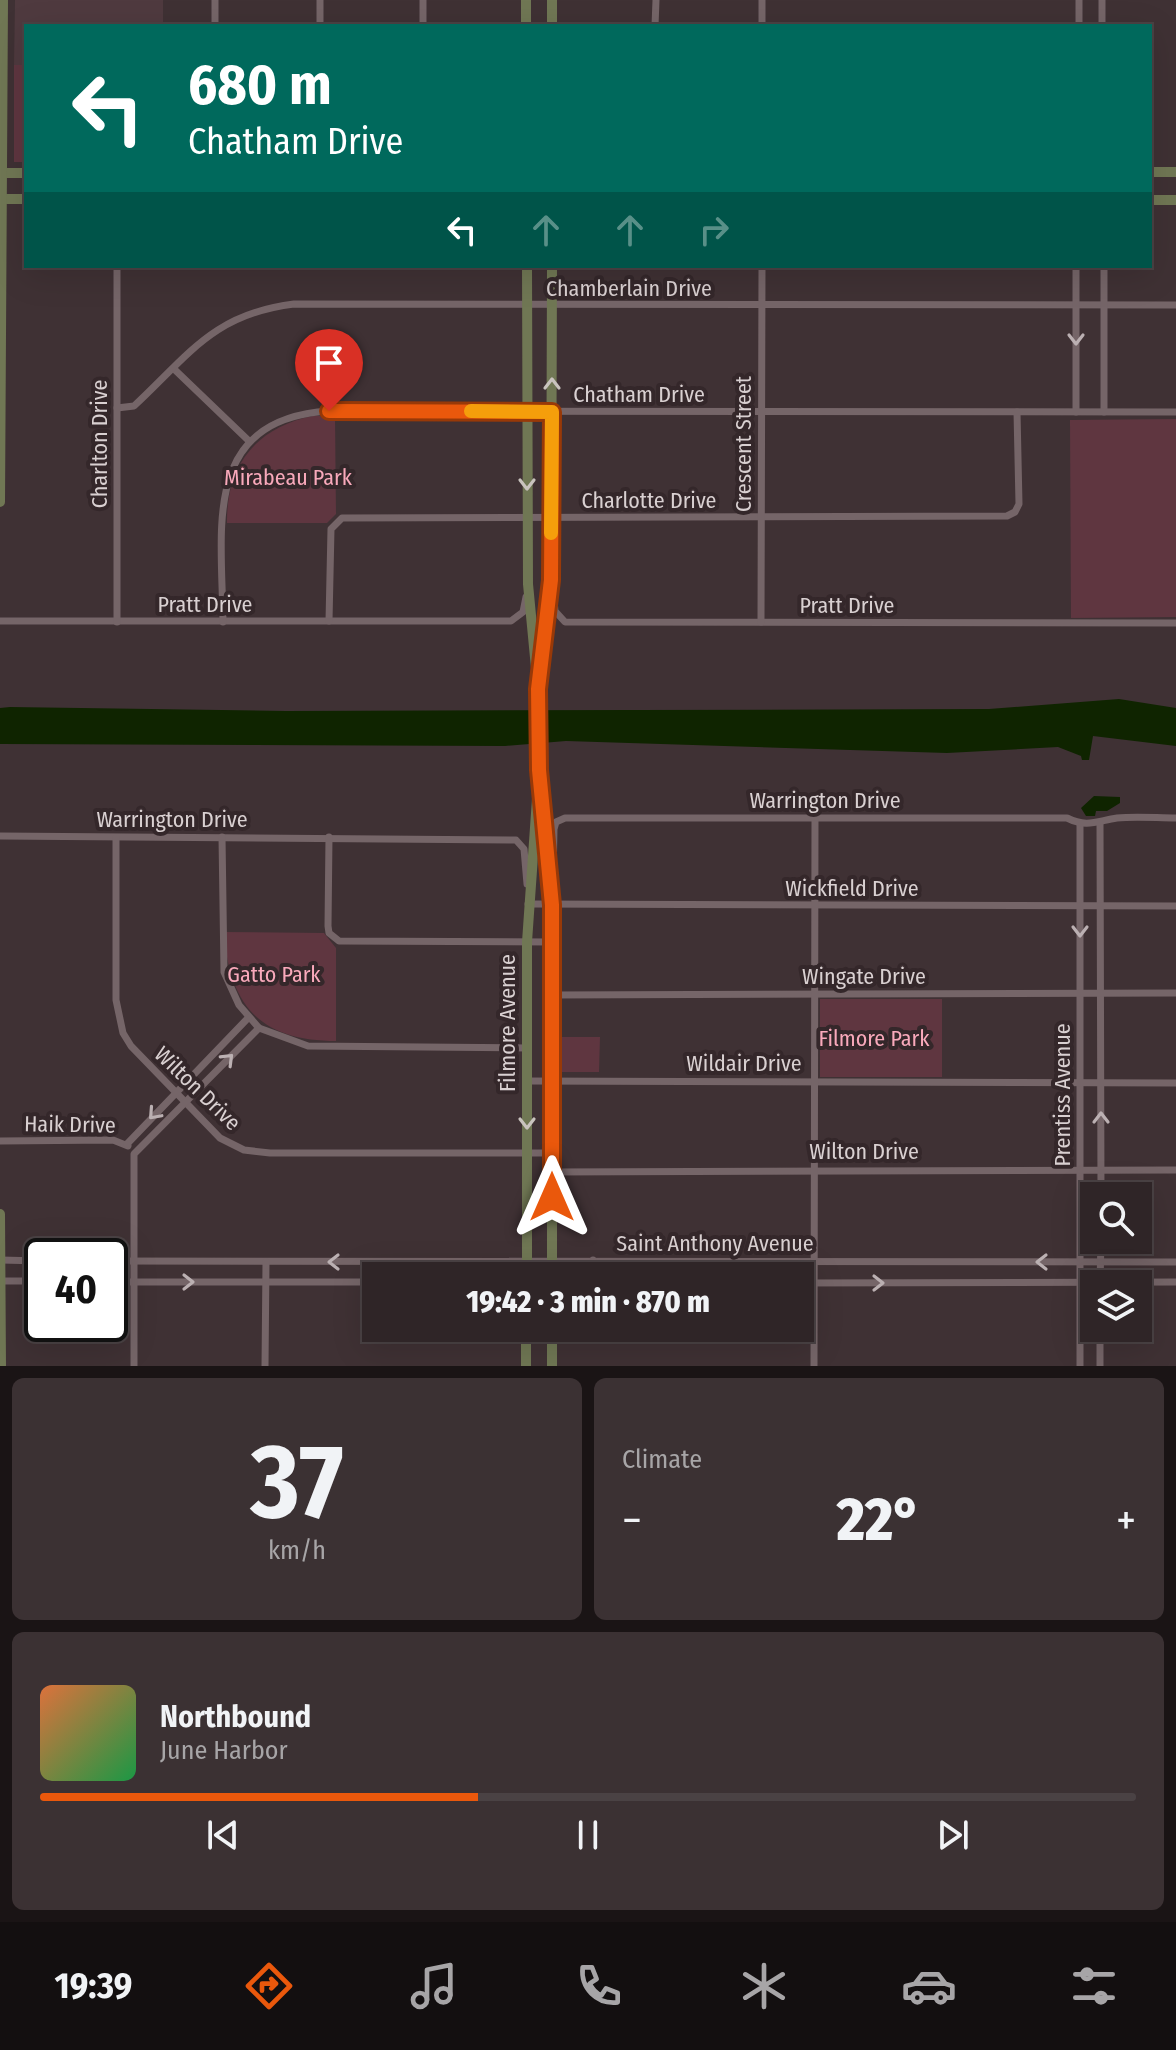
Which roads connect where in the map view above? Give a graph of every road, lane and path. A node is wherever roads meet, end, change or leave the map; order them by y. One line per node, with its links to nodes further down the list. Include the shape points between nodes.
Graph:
1 (3, 0): 20 (street)
2 (215, 0): 11 (street)
3 (320, 0): 12 (street)
4 (423, 0): 13 (street)
5 (526, 0): 14 (street)
6 (552, 0): 15 (street)
7 (656, 0): 16 (street)
8 (762, 0): 17 (street)
9 (1079, 0): 18 (street)
10 (1102, 0): 19 (street)
11 (215, 24)
12 (320, 24)
13 (423, 24)
14 (526, 24)
15 (552, 24)
16 (655, 24)
17 (762, 24)
18 (1079, 24)
19 (1102, 24)
20 (2, 25): 21 (street)
21 (2, 92): 24 (street)
22 (1152, 172): 23 (street)
23 (1176, 172)
24 (2, 173): 25 (street); 26 (street)
25 (24, 173)
26 (2, 199): 27 (street); 36 (street)
27 (24, 199)
28 (1152, 200): 29 (street)
29 (1176, 200)
30 (117, 268): 44 (street, Charlton Drive)
31 (527, 268): 37 (street, Filmore Avenue)
32 (552, 268): 40 (street, Filmore Avenue)
33 (762, 268): 41 (street, Crescent Street)
34 (1076, 268): 42 (street)
35 (1104, 268): 38 (street)
36 (2, 278): 53 (street)
37 (527, 305): 40 (street, Chamberlain Drive); 43 (street, Chamberlain Drive, via 270,307 225,323); 45 (street, Filmore Avenue)
38 (1104, 305): 39 (street, Chamberlain Drive); 42 (street, Chamberlain Drive); 50 (street)
39 (1176, 305)
40 (552, 306): 41 (street, Chamberlain Drive); 46 (street, Filmore Avenue, one-way to 40)
41 (762, 306): 42 (street, Chamberlain Drive); 47 (street, Crescent Street)
42 (1075, 306): 49 (street, one-way to 49)
43 (174, 369): 44 (street, Chamberlain Drive, via 134,406); 52 (street)
44 (117, 408): 61 (street, Charlton Drive)
45 (527, 411): 46 (street, Chatham Drive); 52 (street, Chatham Drive, via 307,412 278,421); 55 (street, Filmore Avenue, one-way to 55)
46 (552, 412): 47 (street, Chatham Drive); 56 (street, Filmore Avenue)
47 (761, 412): 48 (street, Chatham Drive); 54 (street, Crescent Street)
48 (1017, 412): 49 (street, Chatham Drive); 54 (street, Charlotte Drive, via 1015,512 997,517)
49 (1076, 412): 50 (street, Chatham Drive)
50 (1104, 412): 51 (street, Chatham Drive)
51 (1176, 412)
52 (249, 441): 62 (street, Chatham Drive, via 231,468 224,494)
53 (0, 502)
54 (761, 517): 56 (street, Charlotte Drive); 63 (street, Crescent Street)
55 (527, 518): 56 (street, Charlotte Drive); 58 (street, Filmore Avenue); 60 (street, Charlotte Drive, via 335,521 329,541)
56 (551, 518): 57 (street, Filmore Avenue)
57 (551, 580): 63 (street, Pratt Drive, via 555,611 565,622); 65 (street, Filmore Avenue)
58 (528, 584): 60 (street, Pratt Drive, via 523,612 511,621); 65 (street, Filmore Avenue)
59 (0, 621): 61 (street, Pratt Drive)
60 (329, 621): 62 (street, Pratt Drive)
61 (117, 622): 62 (street, Pratt Drive)
62 (223, 622)
63 (761, 622): 64 (street, Pratt Drive)
64 (1176, 623)
65 (538, 689): 66 (street, Filmore Avenue)
66 (539, 770): 75 (street, Filmore Avenue); 76 (street, Filmore Avenue)
67 (815, 818): 70 (street, Warrington Drive, via 1067,818); 76 (street, Warrington Drive, via 559,819 554,829); 77 (street)
68 (1176, 818): 69 (street, Warrington Drive, via 1115,818)
69 (1100, 824): 70 (street, Warrington Drive); 79 (street, Prentiss Avenue)
70 (1080, 825): 78 (street, Prentiss Avenue)
71 (0, 836): 74 (street, Warrington Drive)
72 (222, 837): 73 (street, Warrington Drive); 74 (street, Warrington Drive); 88 (street, via 224,972)
73 (329, 837): 75 (street, Warrington Drive, via 516,840 526,858); 81 (street, via 328,926 333,938)
74 (116, 838): 97 (street, Wilton Drive, via 118,1018 131,1046)
75 (528, 905): 76 (street, Wickfield Drive); 81 (street, Filmore Avenue)
76 (552, 905): 77 (street, Wickfield Drive); 82 (street, Filmore Avenue)
77 (815, 906): 78 (street, Wickfield Drive); 85 (street)
78 (1080, 906): 79 (street, Wickfield Drive); 86 (street, Prentiss Avenue, one-way to 86)
79 (1100, 906): 80 (street, Wickfield Drive); 83 (street, Prentiss Avenue)
80 (1176, 906)
81 (527, 942): 82 (street); 90 (street, Filmore Avenue)
82 (551, 942): 87 (street, Filmore Avenue)
83 (1101, 993): 84 (street, Wingate Drive); 86 (street, Wingate Drive); 95 (street, Prentiss Avenue)
84 (1176, 993)
85 (815, 994): 86 (street, Wingate Drive); 87 (street, Wingate Drive); 93 (street)
86 (1079, 994): 94 (street, Prentiss Avenue)
87 (552, 995): 92 (street, Filmore Avenue)
88 (248, 1018): 89 (street); 97 (street)
89 (259, 1028): 90 (street, via 308,1046); 98 (street, one-way to 89)
90 (527, 1048): 91 (street, Filmore Avenue)
91 (527, 1081): 92 (street, Wildair Drive); 101 (street, Filmore Avenue, one-way to 101)
92 (552, 1081): 93 (street, Wildair Drive); 102 (street, Filmore Avenue)
93 (815, 1081): 94 (street, Wildair Drive); 104 (street)
94 (1080, 1083): 95 (street, Wildair Drive); 107 (street, Prentiss Avenue)
95 (1101, 1083): 96 (street, Wildair Drive); 105 (street, Prentiss Avenue, one-way to 95)
96 (1176, 1083)
97 (175, 1091): 98 (street, Wilton Drive); 100 (street, one-way to 100)
98 (185, 1101): 101 (street, Wilton Drive, via 220,1138 244,1150); 103 (street)
99 (0, 1141): 100 (street, Haik Drive)
100 (127, 1144): 103 (street, Haik Drive)
101 (527, 1153): 102 (street, Wilton Drive); 113 (street, Filmore Avenue)
102 (551, 1153): 108 (street, Filmore Avenue)
103 (134, 1154): 118 (street)
104 (815, 1169): 107 (street, Wilton Drive); 108 (street, Wilton Drive); 119 (street)
105 (1101, 1170): 106 (street, Wilton Drive); 107 (street, Wilton Drive); 109 (street, Prentiss Avenue)
106 (1176, 1170)
107 (1080, 1171): 121 (street, Prentiss Avenue)
108 (552, 1172): 114 (street, Filmore Avenue)
109 (1101, 1182)
110 (0, 1214): 112 (street)
111 (1101, 1254): 123 (street)
112 (1, 1260): 116 (street); 126 (street)
113 (527, 1260): 114 (street, Saint Anthony Avenue); 120 (street, Saint Anthony Avenue, one-way to 120)
114 (552, 1260): 115 (street, Saint Anthony Avenue)
115 (593, 1260): 119 (street, Saint Anthony Avenue)
116 (24, 1261)
117 (128, 1261): 118 (street, Saint Anthony Avenue)
118 (133, 1261): 120 (street, Saint Anthony Avenue); 129 (street)
119 (814, 1261): 121 (street, Saint Anthony Avenue, one-way to 119)
120 (266, 1262): 130 (street)
121 (1080, 1262): 123 (street, Saint Anthony Avenue); 124 (street, Prentiss Avenue)
122 (1176, 1262): 123 (street, Saint Anthony Avenue)
123 (1101, 1263): 125 (street)
124 (1080, 1270)
125 (1101, 1270)
126 (1, 1281): 127 (street); 141 (street)
127 (24, 1281)
128 (128, 1282): 129 (street)
129 (133, 1282): 130 (street, one-way to 130); 142 (street)
130 (265, 1282): 131 (street); 143 (street)
131 (362, 1282)
132 (1080, 1282): 135 (street, Saint Anthony Avenue, one-way to 132)
133 (1152, 1282): 134 (street, Saint Anthony Avenue)
134 (1176, 1282)
135 (814, 1283)
136 (526, 1342): 144 (street)
137 (552, 1342): 145 (street)
138 (814, 1342): 146 (street)
139 (1080, 1342): 147 (street, Prentiss Avenue)
140 (1100, 1342): 148 (street)
141 (1, 1366)
142 (134, 1366)
143 (265, 1366)
144 (526, 1366)
145 (552, 1366)
146 (814, 1366)
147 (1080, 1366)
148 (1100, 1366)

